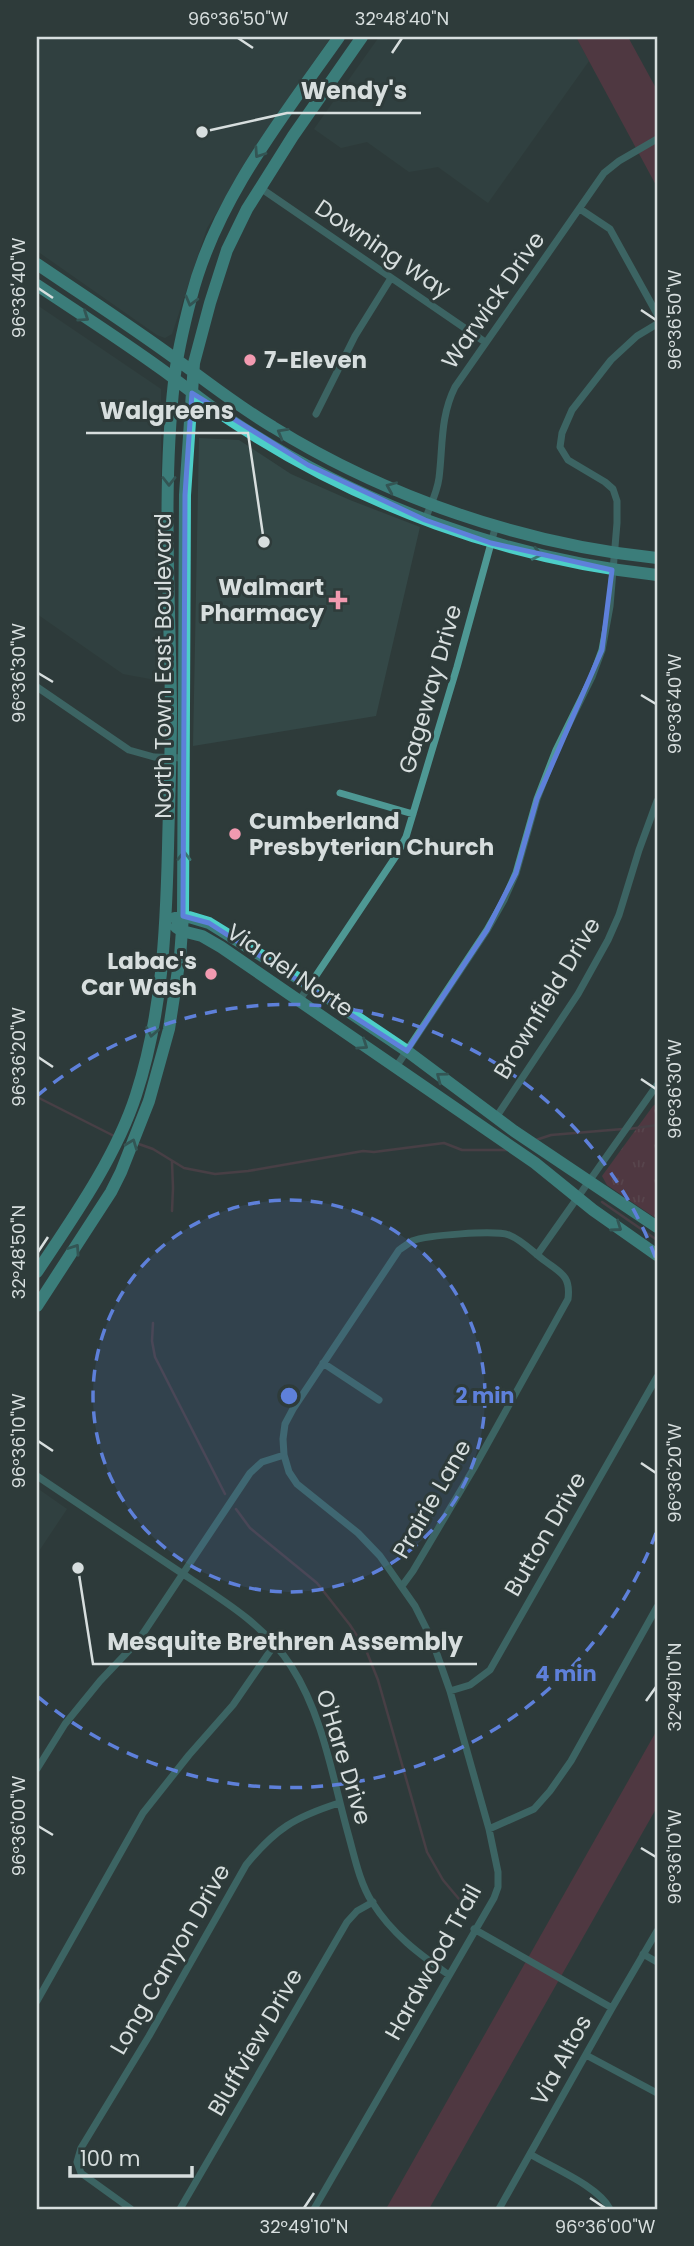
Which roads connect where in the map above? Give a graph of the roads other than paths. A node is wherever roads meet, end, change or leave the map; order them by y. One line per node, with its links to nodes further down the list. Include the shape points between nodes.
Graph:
1 (339, 37): 3 (main road, North Town East Boulevard)
2 (362, 37): 4 (main road, North Town East Boulevard)
3 (288, 110): 4 (main road); 8 (main road, North Town East Boulevard, one-way to 8, via 242,178)
4 (304, 122): 6 (main road, North Town East Boulevard)
5 (657, 139): 7 (street, Warwick Drive, via 604,173)
6 (259, 187): 9 (main road, North Town East Boulevard); 11 (street, Downing Way)
7 (580, 209): 15 (street, via 610,229); 17 (street, Warwick Drive)
8 (210, 243): 9 (main road); 18 (main road, North Town East Boulevard, one-way to 18, via 191,297)
9 (228, 250): 19 (main road, North Town East Boulevard)
10 (37, 264): 12 (main road)
11 (391, 278): 17 (street, Downing Way); 22 (street, via 355,336)
12 (60, 281): 14 (main road); 18 (main road)
13 (37, 285): 14 (main road)
14 (51, 295): 20 (main road, one-way to 20)
15 (657, 314)
16 (657, 324): 31 (street, via 611,360 572,410 562,433 560,447 568,460 613,489 617,501)
17 (485, 342): 25 (street, Warwick Drive, via 448,401)
18 (178, 361): 19 (main road); 20 (main road, North Town East Boulevard)
19 (192, 372): 21 (main road, North Town East Boulevard); 23 (main road, one-way to 19)
20 (174, 379): 21 (main road); 26 (main road, North Town East Boulevard, one-way to 26)
21 (192, 393): 24 (main road); 27 (main road, North Town East Boulevard)
22 (316, 414)
23 (317, 453): 24 (main road); 25 (main road, one-way to 23)
24 (310, 466): 28 (main road)
25 (431, 503): 28 (street, Warwick Drive); 29 (main road)
26 (169, 507): 27 (main road); 35 (main road, North Town East Boulevard)
27 (185, 507): 36 (main road, North Town East Boulevard)
28 (425, 520): 30 (main road)
29 (496, 525): 30 (street, Gageway Drive); 31 (main road)
30 (491, 543): 33 (main road, one-way to 33); 42 (street, Gageway Drive)
31 (613, 554): 32 (main road); 33 (street)
32 (657, 558)
33 (612, 570): 34 (main road); 48 (street, via 602,650 537,799 516,873 487,930)
34 (657, 575)
35 (168, 595): 36 (main road); 39 (main road, North Town East Boulevard)
36 (184, 595): 38 (main road, North Town East Boulevard)
37 (37, 687): 39 (street, via 129,750)
38 (185, 758): 39 (street); 43 (main road, North Town East Boulevard, one-way to 38)
39 (170, 759): 44 (main road, North Town East Boulevard)
40 (340, 793): 42 (street)
41 (657, 801): 53 (street, Brownfield Drive, via 608,940)
42 (414, 814): 46 (street, Gageway Drive, via 397,856)
43 (183, 916): 44 (main road); 45 (main road, North Town East Boulevard); 46 (main road, Via del Norte, via 209,923)
44 (166, 921): 45 (main road, Via del Norte); 49 (main road, North Town East Boulevard, one-way to 49)
45 (182, 931): 47 (main road, Via del Norte, via 221,947); 50 (main road, North Town East Boulevard)
46 (309, 985): 47 (street, Gageway Drive); 48 (main road, Via del Norte)
47 (299, 1001): 51 (main road, Via del Norte, one-way to 51)
48 (407, 1051): 51 (street); 53 (main road, Via del Norte, one-way to 48)
49 (147, 1057): 50 (main road); 60 (main road, North Town East Boulevard, via 106,1162)
50 (162, 1058): 61 (main road, North Town East Boulevard, one-way to 50, via 121,1172)
51 (396, 1067): 54 (main road, Via del Norte)
52 (657, 1085): 55 (street)
53 (496, 1118): 54 (street, Brownfield Drive); 55 (main road, Via del Norte)
54 (488, 1130): 56 (main road, Via del Norte)
55 (589, 1182): 56 (street); 57 (main road, Via del Norte)
56 (578, 1197): 58 (street); 59 (main road, Via del Norte, one-way to 59)
57 (657, 1227)
58 (537, 1255): 62 (street, Prairie Lane, via 500,1233 413,1241 392,1258); 68 (street, Prairie Lane, via 566,1279 568,1299)
59 (657, 1255)
60 (37, 1272)
61 (37, 1306)
62 (323, 1363): 64 (street); 65 (street, Prairie Lane, via 285,1424)
63 (657, 1377): 71 (street, Button Drive, via 490,1670 470,1685)
64 (379, 1400)
65 (284, 1455): 67 (street, via 262,1462 250,1473); 68 (street, Hardwood Trail, via 297,1484 358,1533)
66 (37, 1476): 67 (street, O'Hare Drive)
67 (183, 1573): 70 (street, O'Hare Drive, via 230,1604); 72 (street, via 138,1642 65,1724)
68 (402, 1586): 71 (street, Hardwood Trail, via 432,1640)
69 (657, 1607): 74 (street, via 550,1791 534,1809)
70 (275, 1644): 73 (street, O'Hare Drive, via 311,1704); 81 (street, via 233,1705 144,1813)
71 (450, 1691): 74 (street, Hardwood Trail)
72 (37, 1769)
73 (339, 1803): 75 (street, O'Hare Drive, via 358,1872); 86 (street, Long Canyon Drive, via 309,1812 277,1832 246,1865 81,2148 77,2162 81,2173)
74 (489, 1829): 76 (street, Hardwood Trail, via 498,1887)
75 (373, 1902): 80 (street, O'Hare Drive, via 396,1934); 87 (street, Bluffview Drive, via 347,1922)
76 (474, 1929): 80 (street, Hardwood Trail); 82 (street)
77 (657, 1931): 78 (street, Via Altos)
78 (643, 1954): 79 (street); 82 (street, Via Altos)
79 (657, 1962)
80 (449, 1975): 88 (street, Hardwood Trail)
81 (37, 2001)
82 (611, 2008): 83 (street, Via Altos)
83 (586, 2055): 84 (street); 85 (street, Via Altos)
84 (657, 2093)
85 (530, 2154): 89 (street, Via Altos); 90 (street, via 604,2199)
86 (131, 2209)
87 (180, 2209)
88 (314, 2209)
89 (499, 2209)
90 (610, 2209)

